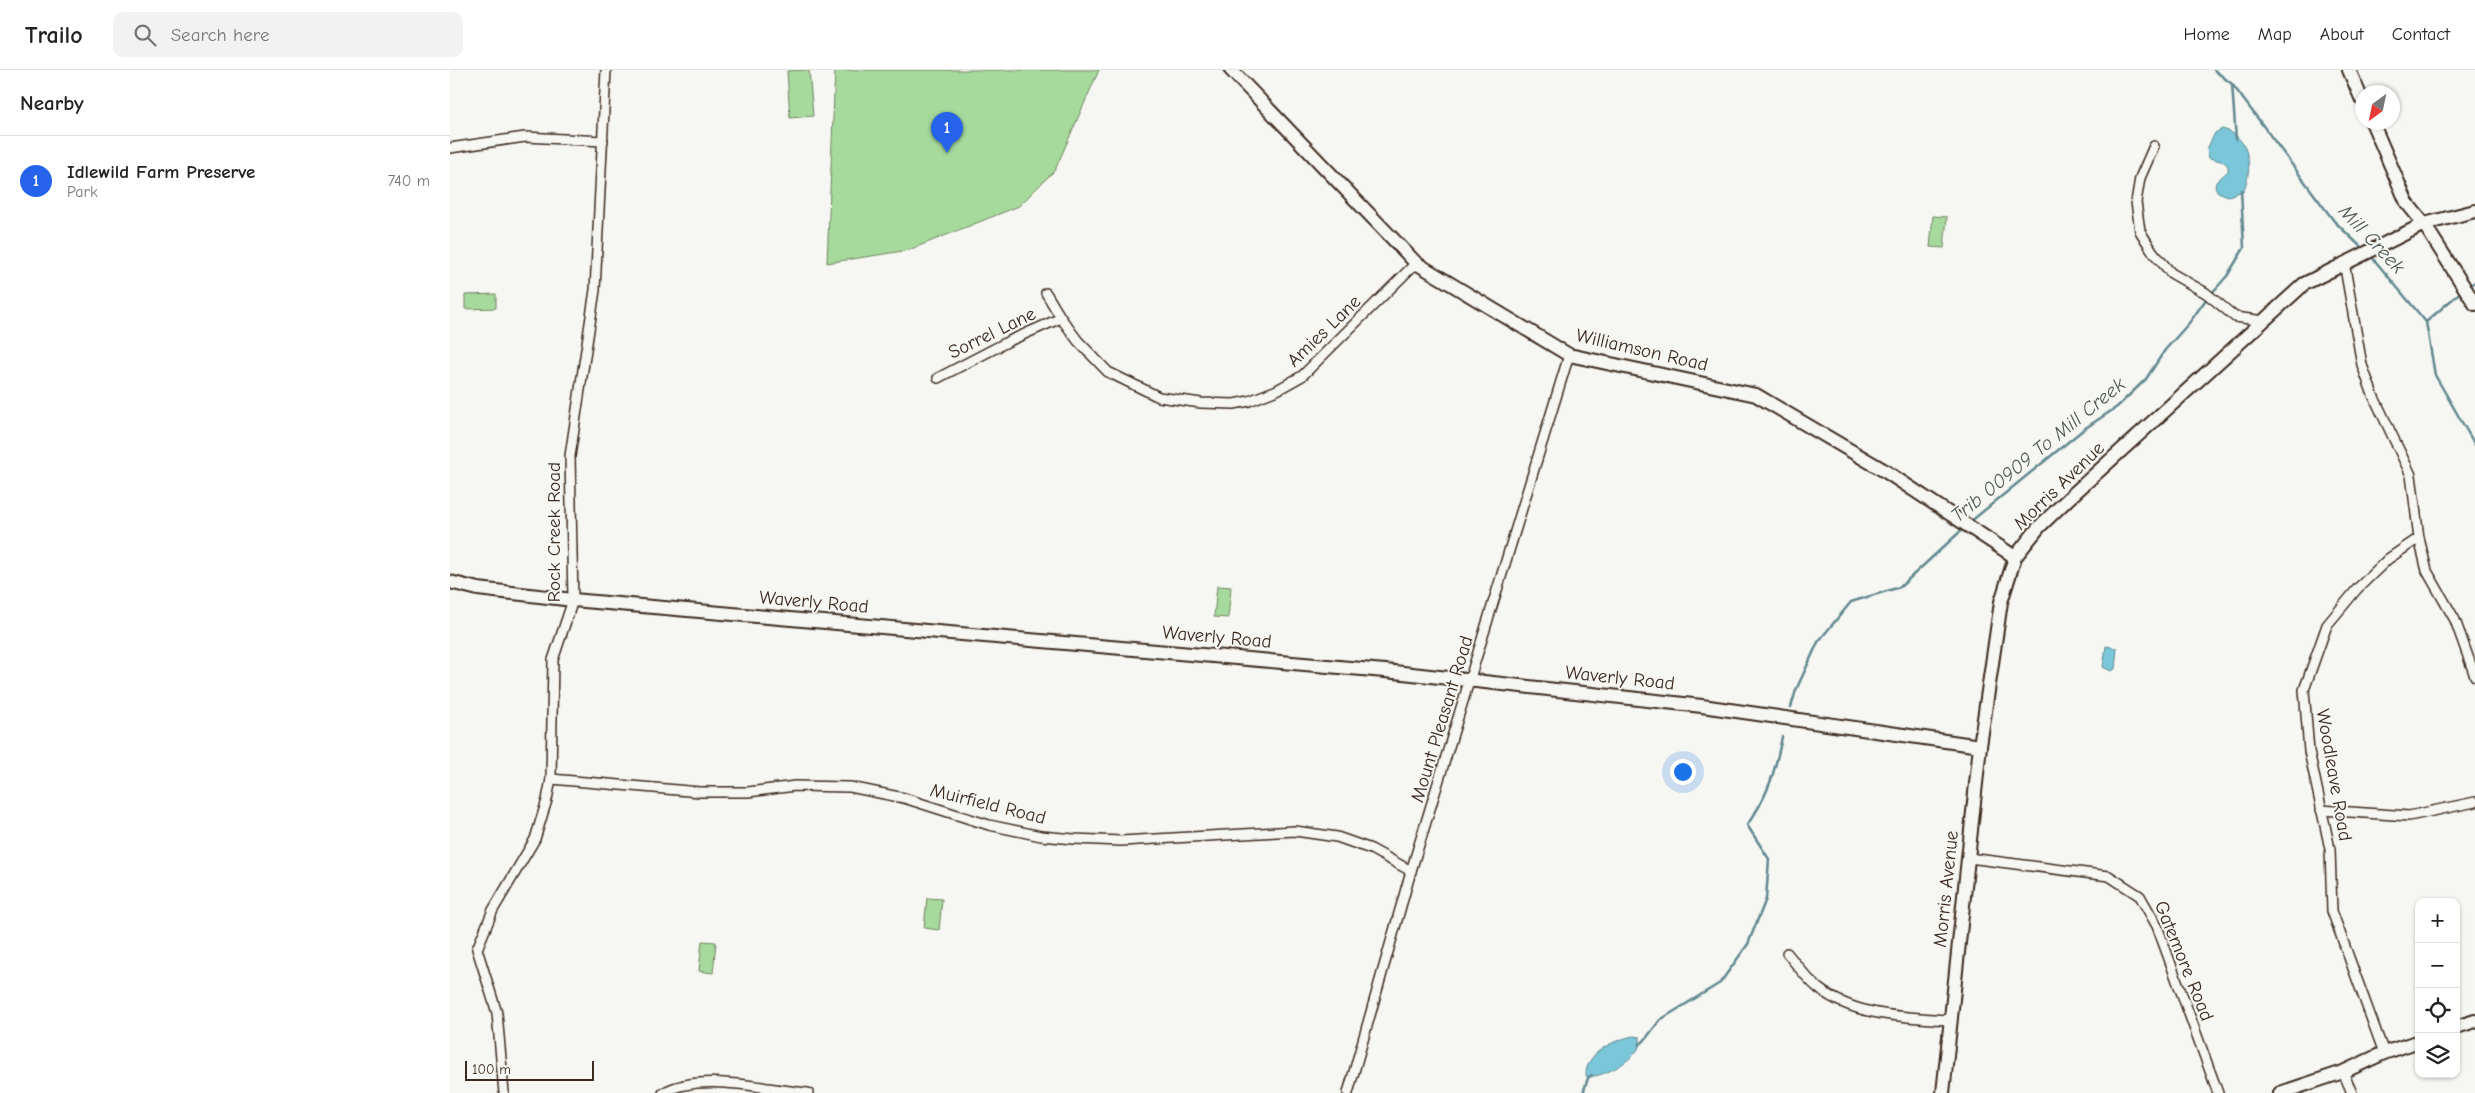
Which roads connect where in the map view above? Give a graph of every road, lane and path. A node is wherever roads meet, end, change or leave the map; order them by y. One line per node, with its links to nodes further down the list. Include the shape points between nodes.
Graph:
1 (606, 70): 6 (street, Rock Creek Road)
2 (1231, 70): 12 (street, Williamson Road)
3 (2350, 70): 4 (street)
4 (2356, 85)
5 (2375, 130): 10 (street, via 2407,203)
6 (603, 141): 8 (street, via 525,136); 22 (street, Rock Creek Road, via 596,290 570,456)
7 (2154, 146): 16 (street, via 2140,178 2136,202 2140,231 2153,252 2171,273 2206,294 2235,317)
8 (450, 148)
9 (2475, 211): 10 (street, Morris Avenue)
10 (2424, 224): 11 (street, Morris Avenue); 14 (street)
11 (2344, 262): 16 (street, Morris Avenue, via 2304,284); 19 (street, via 2362,365 2411,475)
12 (1416, 263): 15 (street, Amies Lane, via 1302,376 1278,390 1234,404 1159,397 1108,372); 17 (street, Williamson Road)
13 (1046, 293): 15 (street, Amies Lane)
14 (2475, 304)
15 (1061, 318): 18 (street, Sorrel Lane)
16 (2264, 321): 20 (street, Morris Avenue, via 2045,522)
17 (1569, 355): 20 (street, Williamson Road, via 1756,395 1887,472); 24 (street, Mount Pleasant Road)
18 (938, 378)
19 (2419, 538): 23 (street, via 2427,571 2455,620); 28 (street, Woodleave Road, via 2388,559 2327,625 2304,690 2309,751)
20 (2014, 558): 25 (street, Morris Avenue, via 2001,602)
21 (450, 582): 22 (street, Waverly Road, via 478,590)
22 (573, 600): 24 (street, Waverly Road); 26 (street, Rock Creek Road, via 553,660)
23 (2475, 676)
24 (1471, 681): 25 (street, Waverly Road, via 1702,706); 30 (street, Mount Pleasant Road)
25 (1980, 746): 29 (street, Morris Avenue)
26 (551, 779): 30 (street, Muirfield Road, via 700,792 748,792 795,786 850,787 904,798 989,825 1074,839 1121,841 1295,831 1337,837 1371,849); 38 (street, Rock Creek Road, via 534,839 492,910 477,949 498,1013)
27 (2475, 802): 28 (street, via 2408,816)
28 (2321, 810): 36 (street, Woodleave Road, via 2330,849 2332,911)
29 (1969, 858): 32 (street, Morris Avenue); 43 (street, Gatemore Road, via 2109,876 2140,896 2157,926)
30 (1411, 871): 41 (street, Mount Pleasant Road)
31 (1787, 954): 32 (street, via 1819,988 1858,1008 1884,1015)
32 (1950, 1020): 42 (street, Morris Avenue)
33 (2475, 1021): 34 (street)
34 (2460, 1027)
35 (2415, 1042): 36 (street)
36 (2384, 1053): 37 (street)
37 (2343, 1072): 44 (street); 45 (street)
38 (504, 1093)
39 (663, 1093): 40 (street, via 672,1087 711,1082)
40 (808, 1093)
41 (1348, 1093)
42 (1943, 1093)
43 (2218, 1093)
44 (2280, 1093)
45 (2352, 1093)

